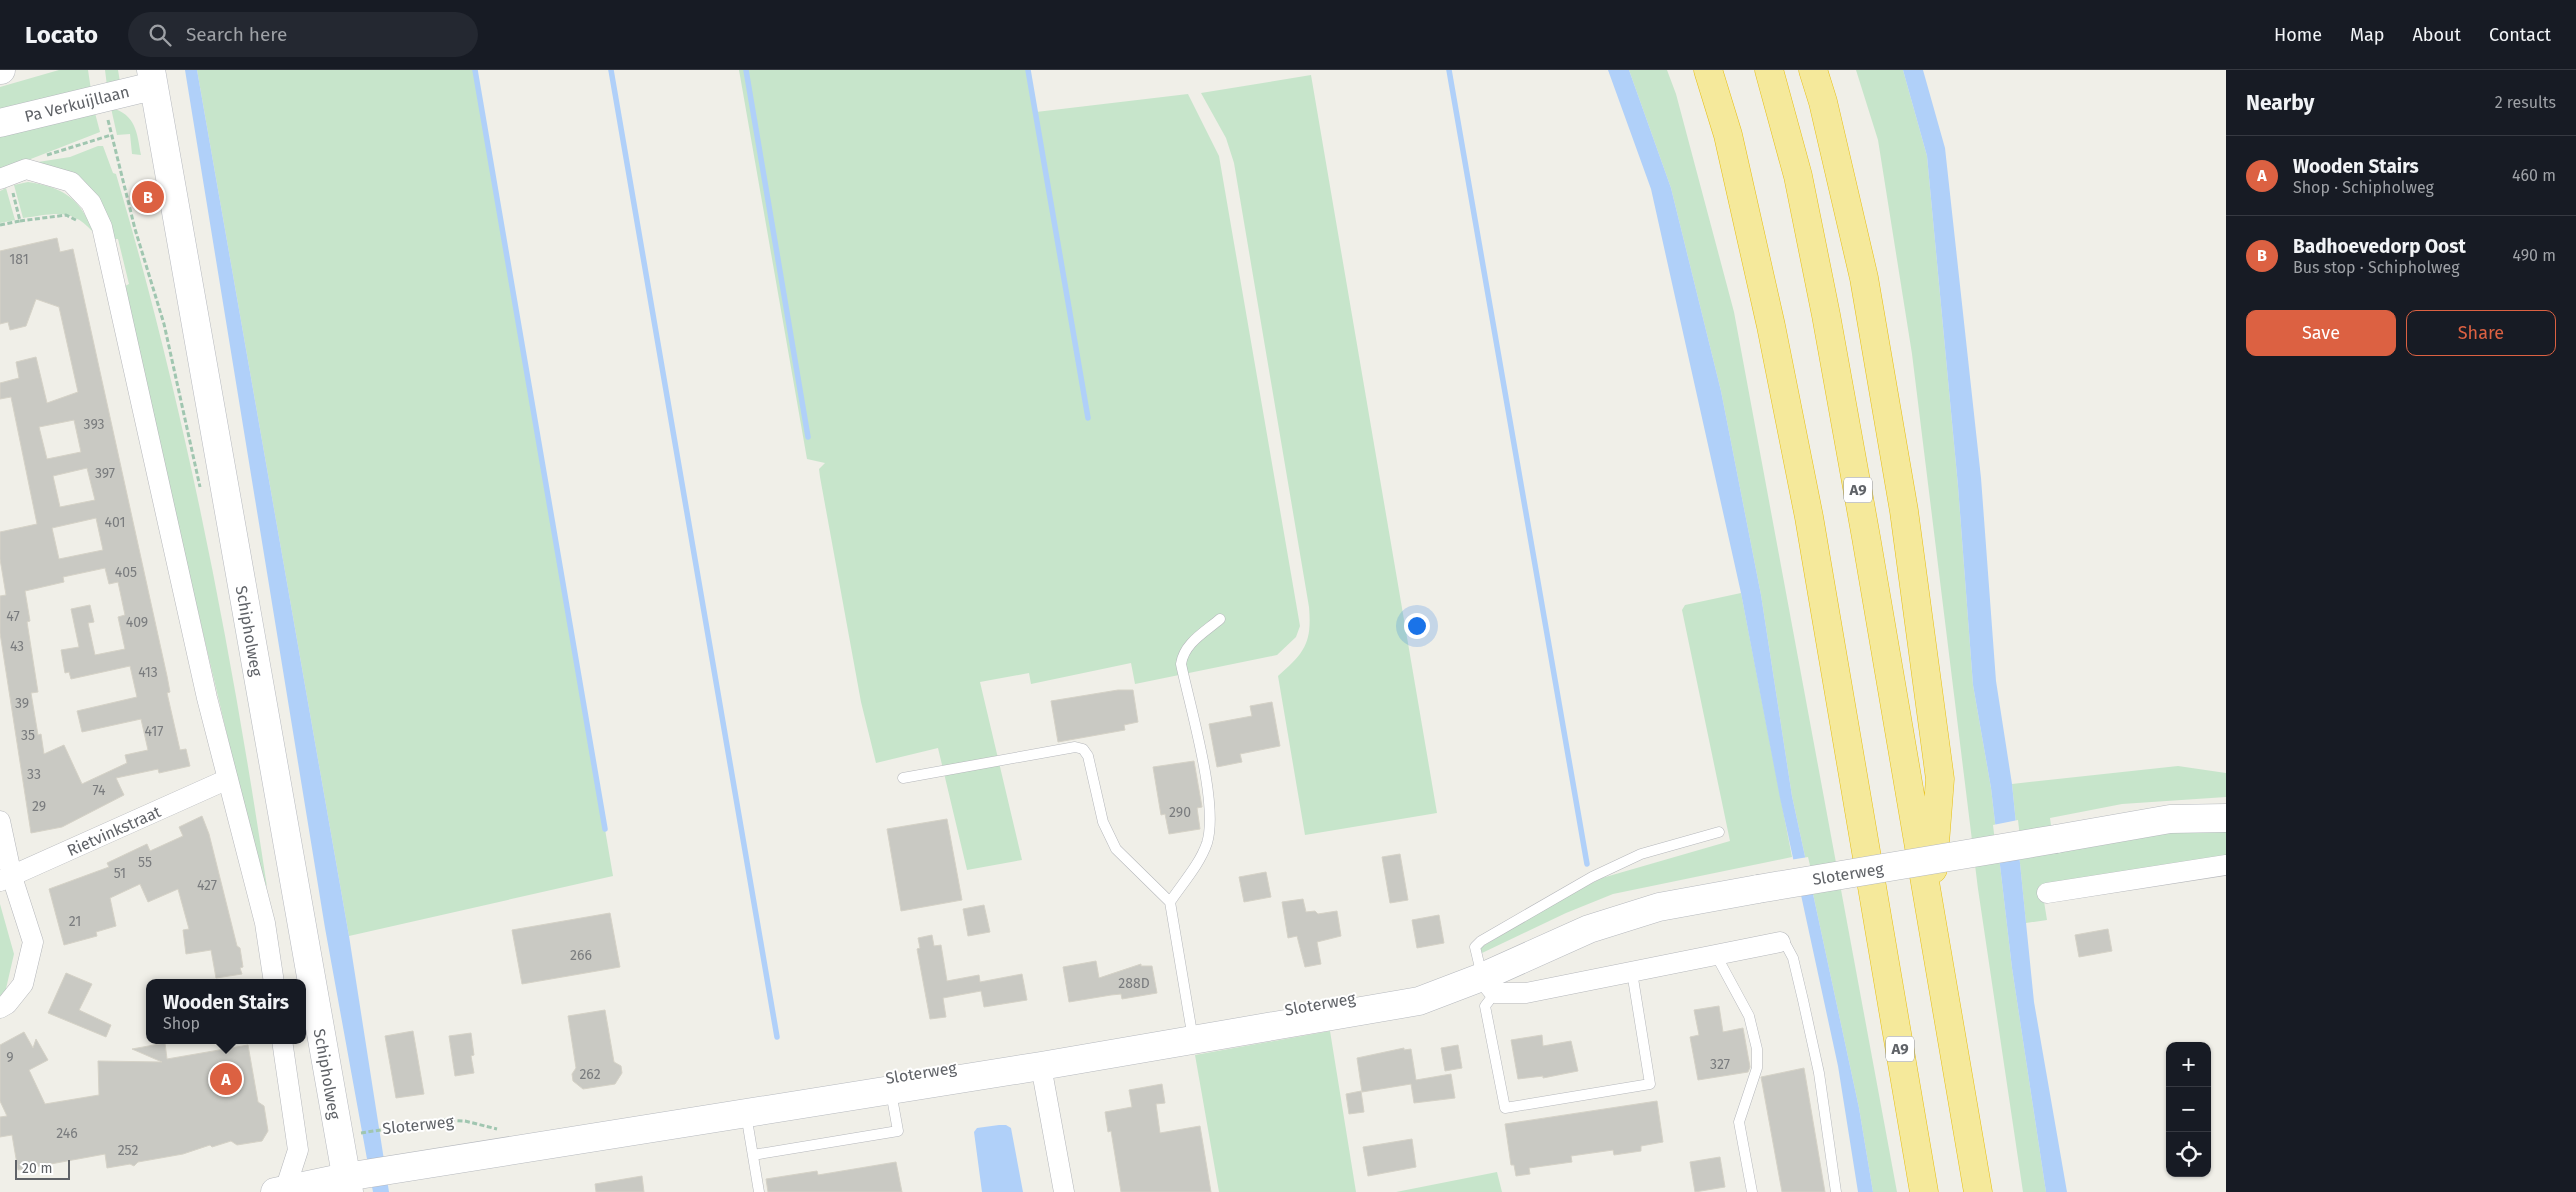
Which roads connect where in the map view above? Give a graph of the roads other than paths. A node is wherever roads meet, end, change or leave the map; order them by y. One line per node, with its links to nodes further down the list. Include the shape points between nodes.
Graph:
1 (1698, 70): 7 (highway)
2 (1708, 70): 7 (highway, A9)
3 (1768, 70): 19 (highway, A9, via 1798,176 1828,325)
4 (1813, 70): 19 (highway, A9, via 1864,278 1904,512 1940,779)
5 (152, 78): 6 (street, Pa Verkuijllaan); 32 (street, Schipholweg, via 334,1117)
6 (0, 123)
7 (1728, 136): 38 (highway, A9, via 1771,326 1809,517)
8 (11, 174): 11 (street, via 72,182 91,202 102,227)
9 (1220, 619): 18 (lane, via 1188,645 1182,654 1181,664 1209,797 1210,823 1207,843 1198,861)
10 (903, 778): 18 (lane, via 1075,747 1083,749 1088,756 1102,822 1116,849)
11 (228, 779): 16 (street, Rietvinkstraat); 23 (street, via 265,923)
12 (2226, 818): 24 (street, Sloterweg, bridge, via 2170,820 1659,907 1589,929)
13 (0, 821): 16 (street)
14 (1719, 832): 24 (lane, via 1641,854 1592,877 1481,941 1475,947)
15 (2226, 865): 17 (street)
16 (6, 879): 25 (street, via 33,942 23,984)
17 (2048, 893)
18 (1170, 902): 26 (lane)
19 (1930, 912): 39 (highway, A9)
20 (1780, 942): 21 (street, Sloterweg); 37 (lane, via 1786,945 1793,958 1803,1000 1819,1073)
21 (1716, 955): 22 (street, Sloterweg); 36 (lane, via 1749,1016 1757,1049 1757,1068 1739,1122)
22 (1632, 972): 24 (street, Sloterweg, via 1526,993); 24 (lane, via 1650,1084 1505,1108 1485,1006)
23 (273, 979)
24 (1489, 985): 26 (street, Sloterweg, via 1419,1001)
25 (0, 1008)
26 (1193, 1038): 28 (street, Sloterweg)
27 (283, 1044): 33 (street, via 298,1150)
28 (1041, 1066): 29 (street, Sloterweg); 35 (street)
29 (891, 1089): 30 (street, Sloterweg); 31 (lane, via 898,1131)
30 (746, 1114): 31 (lane); 32 (street, Sloterweg, via 397,1169)
31 (753, 1155): 34 (lane)
32 (352, 1181): 33 (street, Sloterweg)
33 (280, 1191)
34 (759, 1192)
35 (1064, 1192)
36 (1752, 1192)
37 (1836, 1192)
38 (1924, 1192)
39 (1978, 1192)

